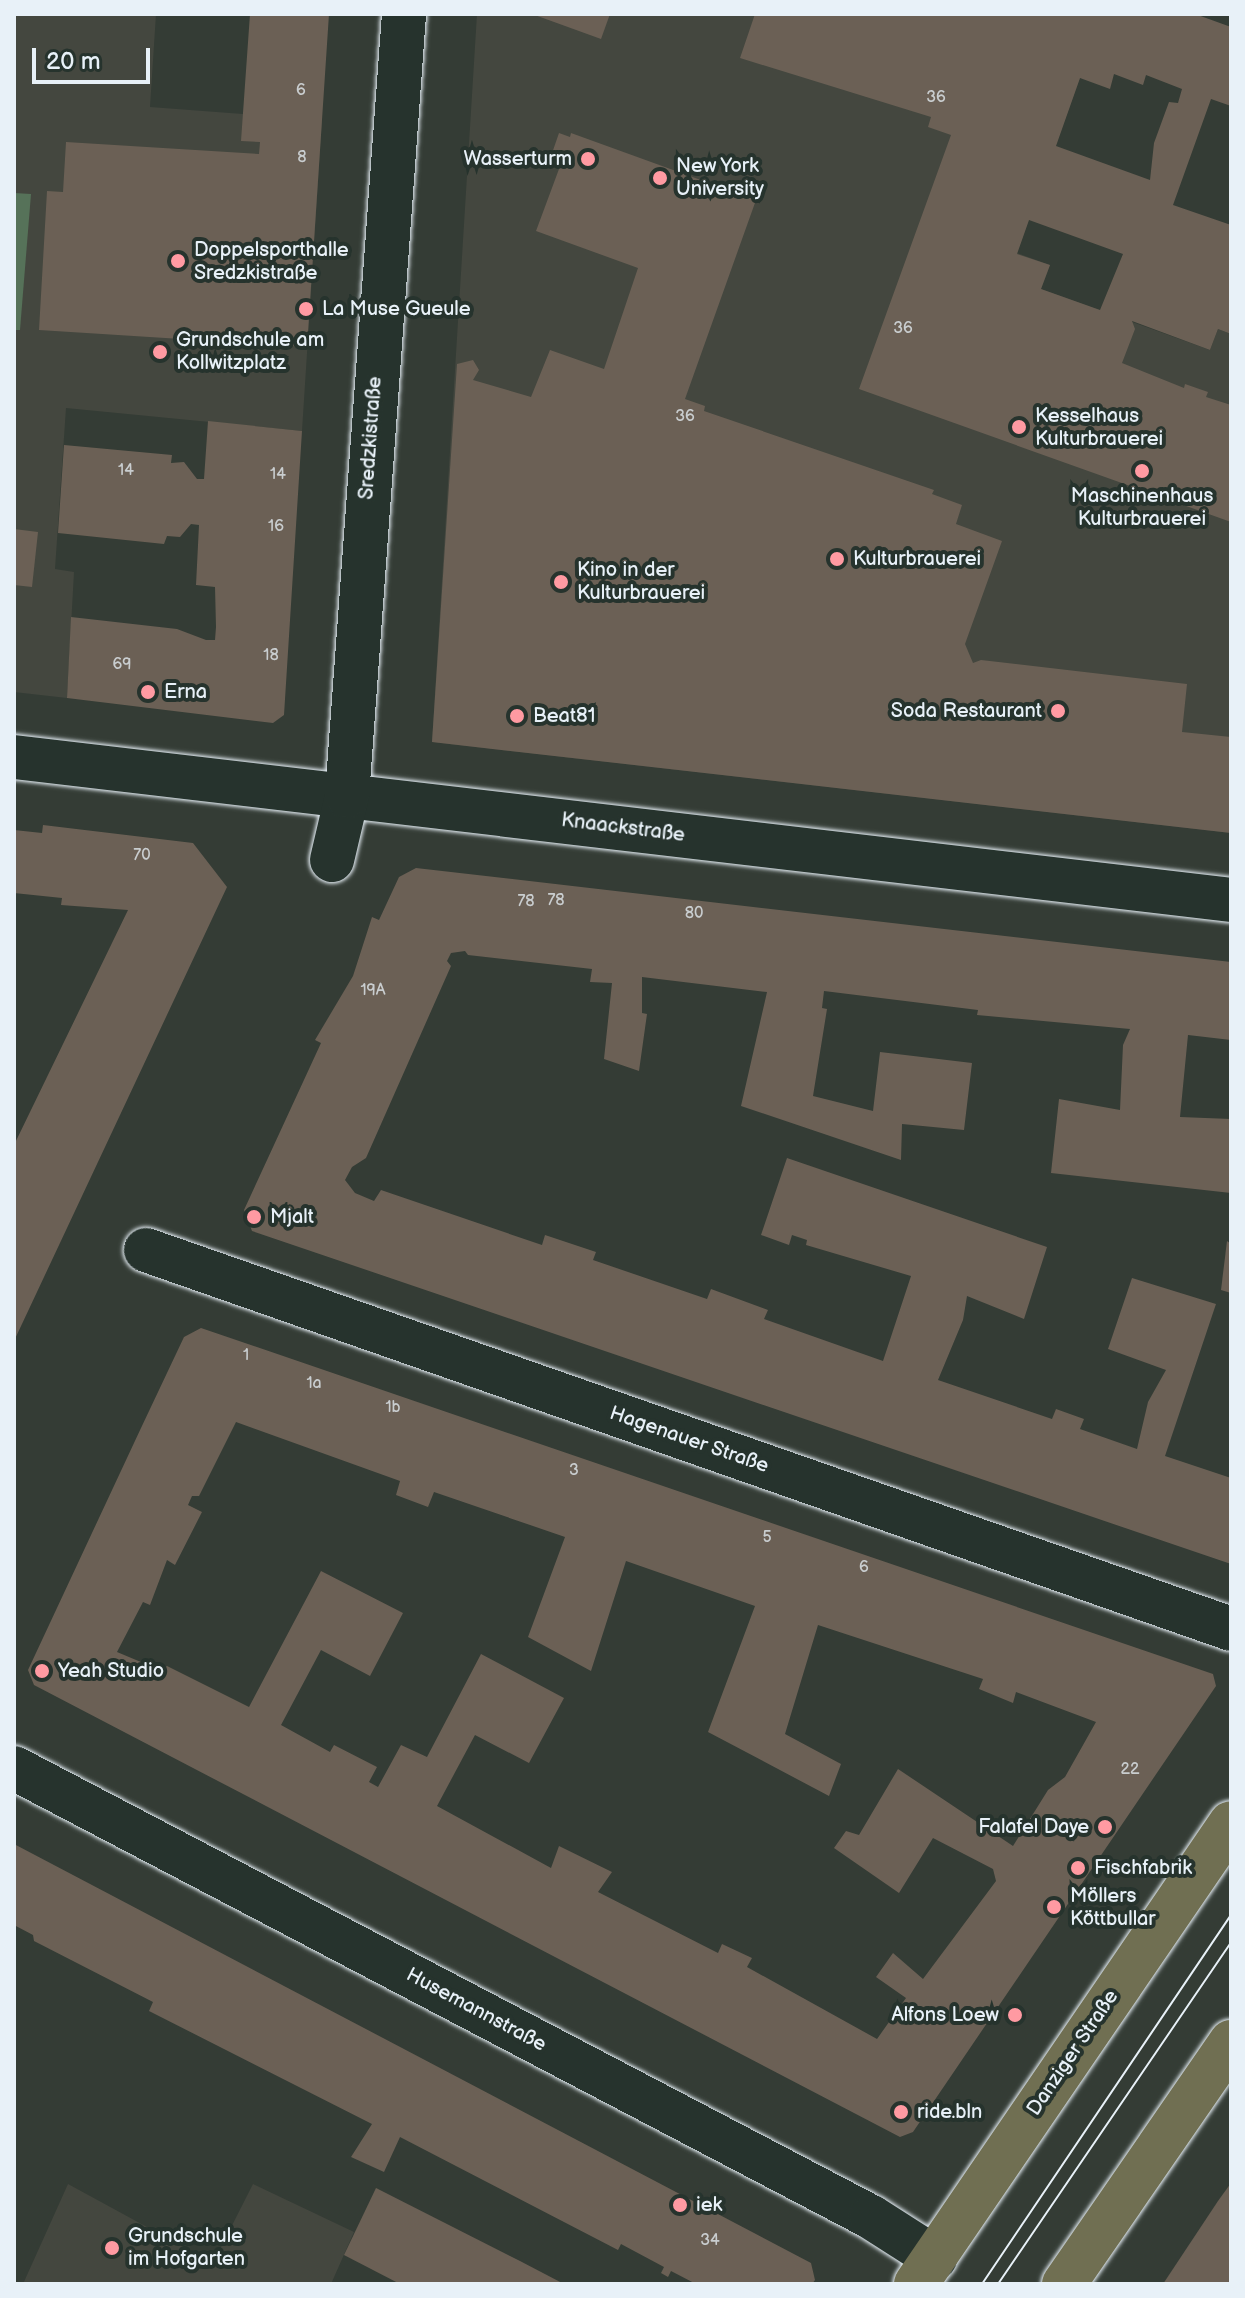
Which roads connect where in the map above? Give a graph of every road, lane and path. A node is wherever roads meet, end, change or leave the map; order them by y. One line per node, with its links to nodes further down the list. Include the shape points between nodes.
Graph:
1 (404, 14): 3 (street, Sredzkistraße)
2 (14, 757): 3 (street, Knaackstraße)
3 (347, 796): 4 (street, Sredzkistraße); 5 (street, Knaackstraße)
4 (332, 860)
5 (1231, 900)
6 (146, 1250): 7 (street, Hagenauer Straße)
7 (1231, 1629)
8 (14, 1768): 11 (street, Husemannstraße, via 871,2217)
9 (1231, 1823): 11 (main road, Danziger Straße)
10 (1231, 2042): 12 (main road)
11 (926, 2271)
12 (1064, 2284)

